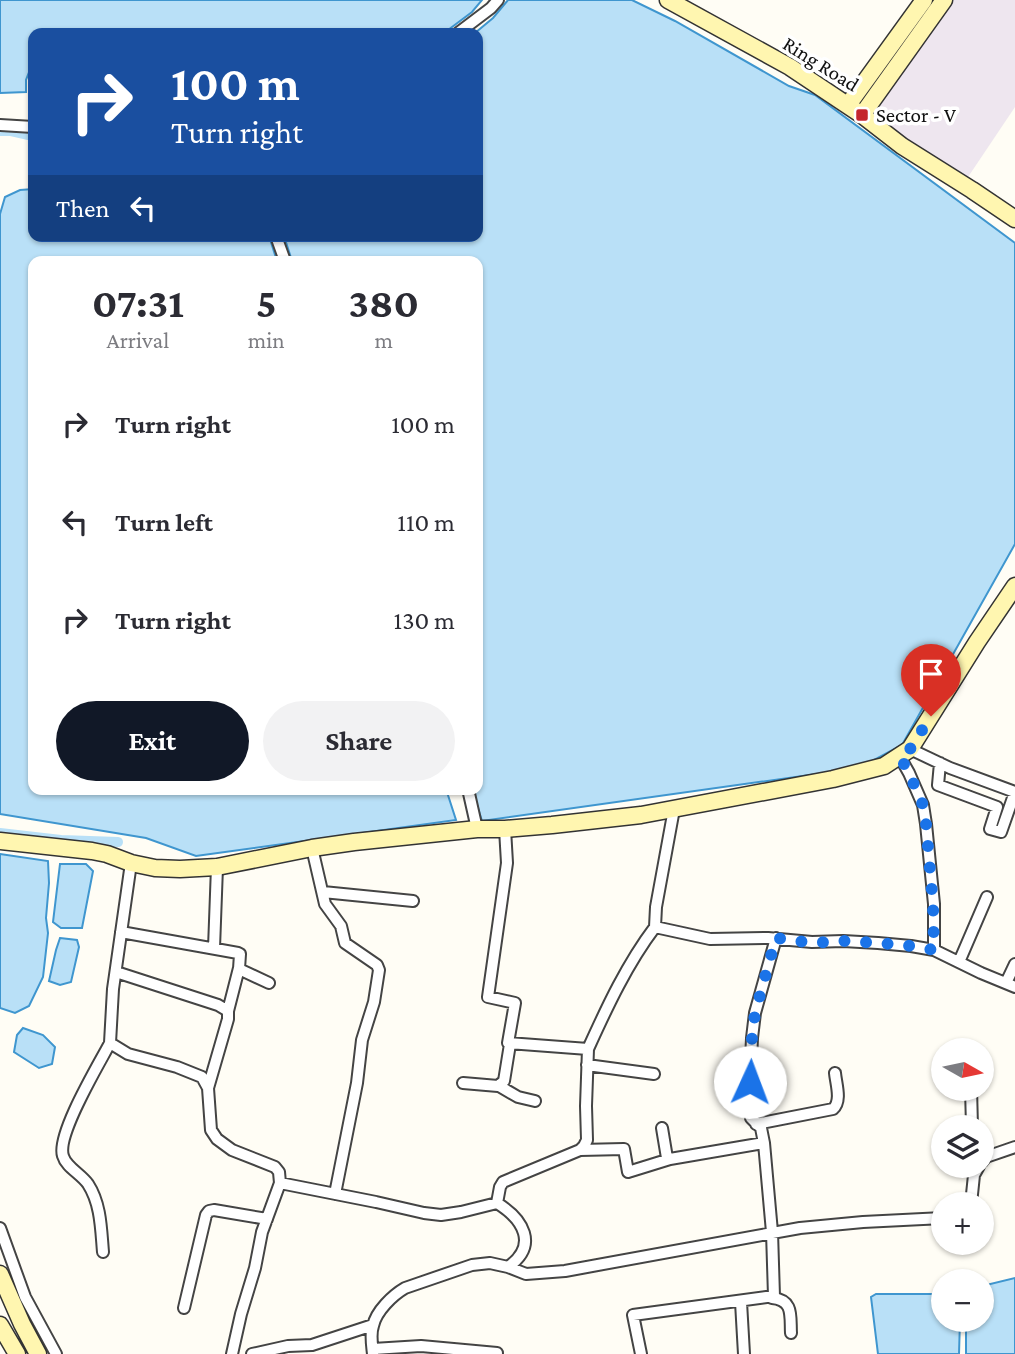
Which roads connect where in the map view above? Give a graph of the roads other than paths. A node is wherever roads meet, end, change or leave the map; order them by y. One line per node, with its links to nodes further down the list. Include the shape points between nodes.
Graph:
1 (498, 0): 5 (street)
2 (668, 0): 6 (street, Ring Road)
3 (944, 0): 4 (street)
4 (923, 11): 6 (street); 7 (street)
5 (465, 28)
6 (848, 105): 7 (street, Ring Road)
7 (862, 115): 10 (street, Ring Road)
8 (0, 125): 9 (street)
9 (28, 127)
10 (1015, 219)
11 (1015, 586): 12 (street)
12 (905, 753): 13 (street); 15 (street, via 884,766 833,779); 29 (street, via 925,815)
13 (940, 763): 13 (street, via 1015,792 1001,832 990,830 997,807 938,785)
14 (469, 795): 16 (street)
15 (674, 809): 17 (street); 25 (street)
16 (477, 829): 17 (street); 19 (street)
17 (505, 830): 38 (street, via 507,863 487,995 515,1003)
18 (0, 841): 20 (street, via 92,851)
19 (312, 848): 21 (street); 22 (street)
20 (131, 863): 21 (street, via 155,868); 26 (street)
21 (218, 867): 28 (street)
22 (323, 892): 24 (street); 55 (street, via 345,943 379,970)
23 (988, 897): 30 (street)
24 (413, 901)
25 (655, 927): 27 (street, via 710,939); 39 (street, via 613,995)
26 (121, 932): 28 (street); 33 (street)
27 (776, 938): 29 (street); 47 (street, via 752,1038 749,1104)
28 (214, 948): 32 (street, via 240,954)
29 (934, 950): 30 (street)
30 (959, 962): 35 (street)
31 (1015, 964): 35 (street)
32 (239, 968): 34 (street); 36 (street)
33 (116, 972): 36 (street); 37 (street)
34 (269, 983)
35 (1010, 985)
36 (228, 1011): 45 (street)
37 (110, 1043): 45 (street, via 128,1054 202,1077); 61 (street, via 80,1098 61,1153 89,1187 99,1213)
38 (510, 1044): 39 (street); 44 (street, via 504,1081)
39 (588, 1049): 40 (street)
40 (587, 1065): 42 (street); 51 (street, via 587,1140)
41 (835, 1073): 47 (street, via 838,1101 833,1109)
42 (654, 1074)
43 (463, 1083): 44 (street)
44 (499, 1086): 46 (street)
45 (208, 1088): 54 (street, via 211,1130 216,1139 275,1167)
46 (535, 1101)
47 (756, 1124): 49 (street)
48 (662, 1128): 53 (street)
49 (764, 1143): 53 (street); 60 (street)
50 (1015, 1147): 52 (street)
51 (580, 1150): 53 (street, via 624,1149 628,1172); 56 (street, via 503,1182)
52 (994, 1154)
53 (670, 1159)
54 (280, 1183): 55 (street); 57 (street)
55 (335, 1194): 56 (street, via 441,1215)
56 (497, 1203): 62 (street, via 509,1210 523,1230 525,1247)
57 (267, 1219): 66 (street, via 209,1211); 76 (street)
58 (931, 1219): 60 (street)
59 (0, 1228): 75 (street, via 25,1297)
60 (772, 1232): 62 (street, via 565,1271 526,1273); 64 (street)
61 (103, 1252)
62 (508, 1267): 68 (street, via 472,1265 405,1288 384,1306)
63 (0, 1274): 74 (street)
64 (772, 1298): 65 (street); 69 (street, via 782,1299 790,1309)
65 (741, 1302): 78 (street, via 633,1315); 79 (street)
66 (184, 1308)
67 (0, 1325): 73 (street)
68 (373, 1325): 70 (street); 71 (street)
69 (791, 1333)
70 (312, 1350): 77 (street, via 288,1346)
71 (373, 1352): 72 (street, via 421,1346)
72 (497, 1353)
73 (17, 1354)
74 (38, 1354)
75 (56, 1354)
76 (232, 1354)
77 (252, 1354)
78 (641, 1354)
79 (744, 1354)

